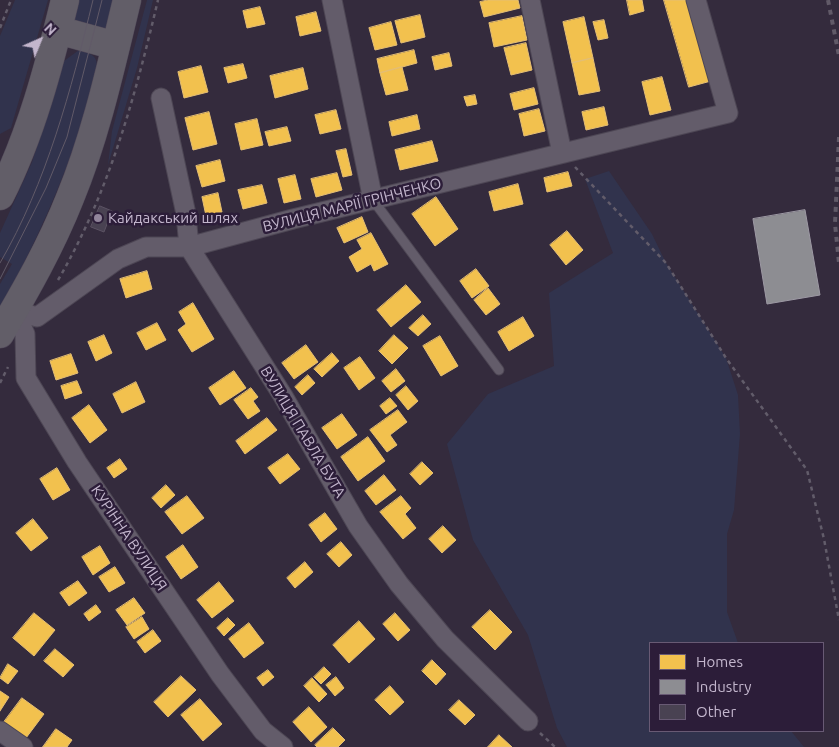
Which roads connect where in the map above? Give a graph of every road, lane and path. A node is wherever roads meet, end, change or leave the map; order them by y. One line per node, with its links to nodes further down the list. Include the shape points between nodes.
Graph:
1 (11, 0): 7 (path)
2 (65, 0): 8 (highway)
3 (127, 0): 9 (highway)
4 (332, 0): 15 (street)
5 (530, 0): 13 (street)
6 (696, 0): 13 (street, ВУЛИЦЯ МАРІЇ ГРІНЧЕНКО, via 728,113)
7 (0, 28)
8 (58, 30): 9 (highway); 11 (highway)
9 (116, 46): 17 (highway, via 70,198 37,271)
10 (160, 98): 16 (street, ВУЛИЦЯ ПАВЛА БУТА, via 186,214)
11 (28, 127): 12 (highway, via 10,141); 14 (highway)
12 (0, 143)
13 (562, 153): 15 (street, ВУЛИЦЯ МАРІЇ ГРІНЧЕНКО); 20 (path, via 666,264 726,358 807,470)
14 (0, 196)
15 (373, 200): 16 (street, ВУЛИЦЯ МАРІЇ ГРІНЧЕНКО); 19 (lane)
16 (189, 246): 17 (street, ВУЛИЦЯ МАРІЇ ГРІНЧЕНКО, via 146,247 118,259 37,318); 21 (street, ВУЛИЦЯ ПАВЛА БУТА, via 284,396 358,526 399,584 446,639)
17 (14, 310): 18 (highway); 24 (street, КУРІННА ВУЛИЦЯ, via 25,334 26,378 77,462 220,674 263,730)
18 (0, 334)
19 (499, 370)
20 (839, 620)
21 (528, 722): 25 (path)
22 (0, 731): 23 (street)
23 (22, 747)
24 (283, 747)
25 (555, 747)

